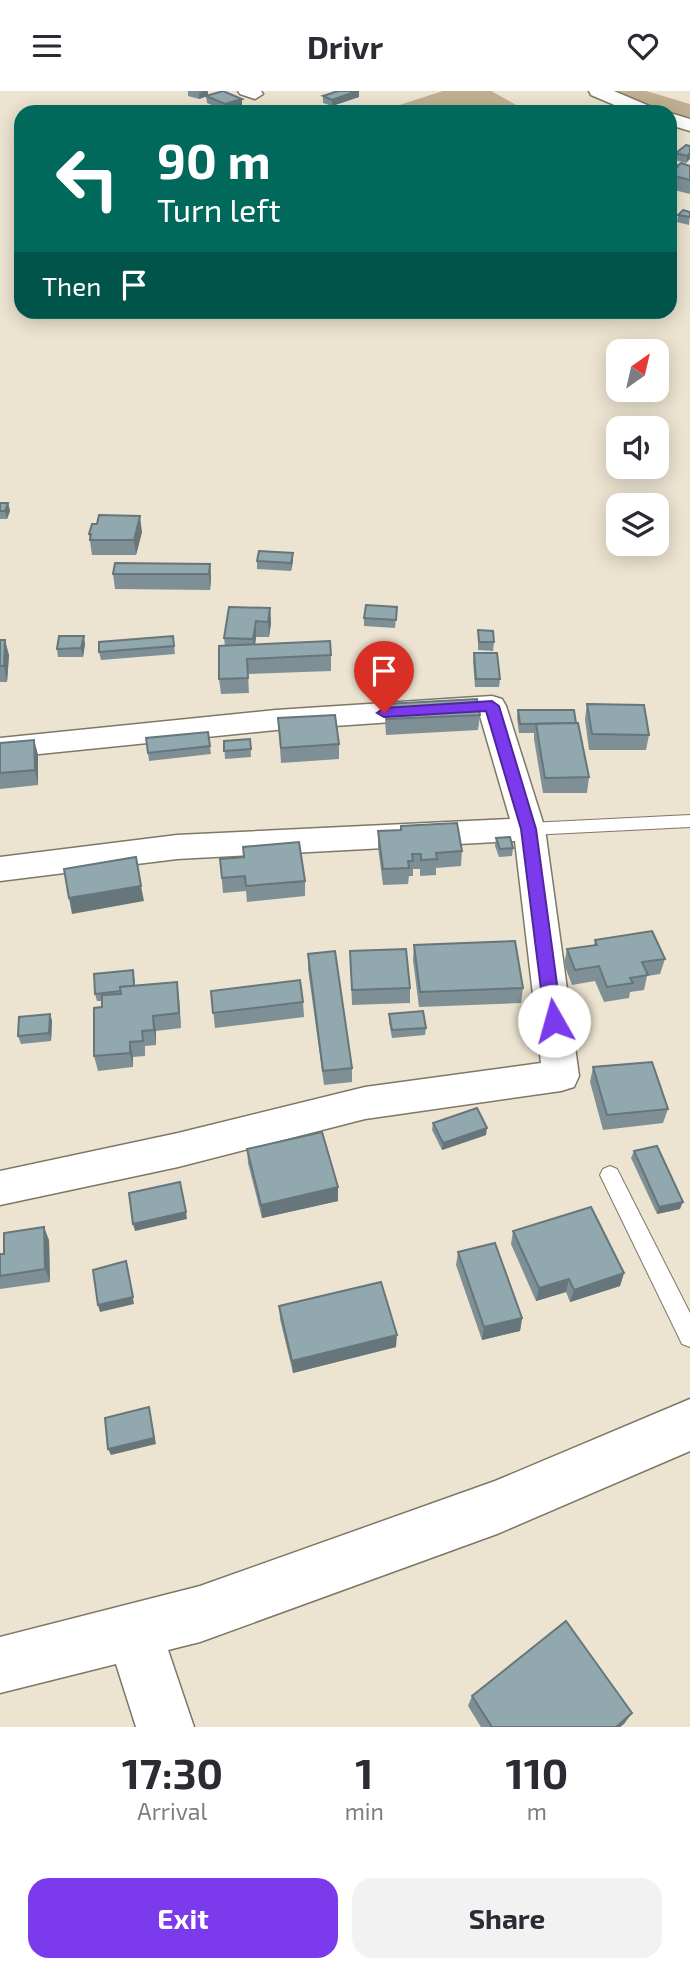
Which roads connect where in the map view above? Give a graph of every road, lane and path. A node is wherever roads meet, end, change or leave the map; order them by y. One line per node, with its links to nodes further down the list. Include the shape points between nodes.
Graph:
1 (598, 91): 2 (street)
2 (631, 105)
3 (0, 748): 5 (street, via 276,720 492,706)
4 (690, 821): 5 (lane)
5 (529, 829): 6 (street, via 177,847); 8 (street, via 561,1076 365,1103)
6 (0, 869)
7 (610, 1175): 9 (lane)
8 (0, 1188)
9 (690, 1336)
10 (690, 1426): 11 (street, via 497,1507 200,1614)
11 (134, 1632): 12 (street); 13 (street)
12 (0, 1665)
13 (165, 1727)

